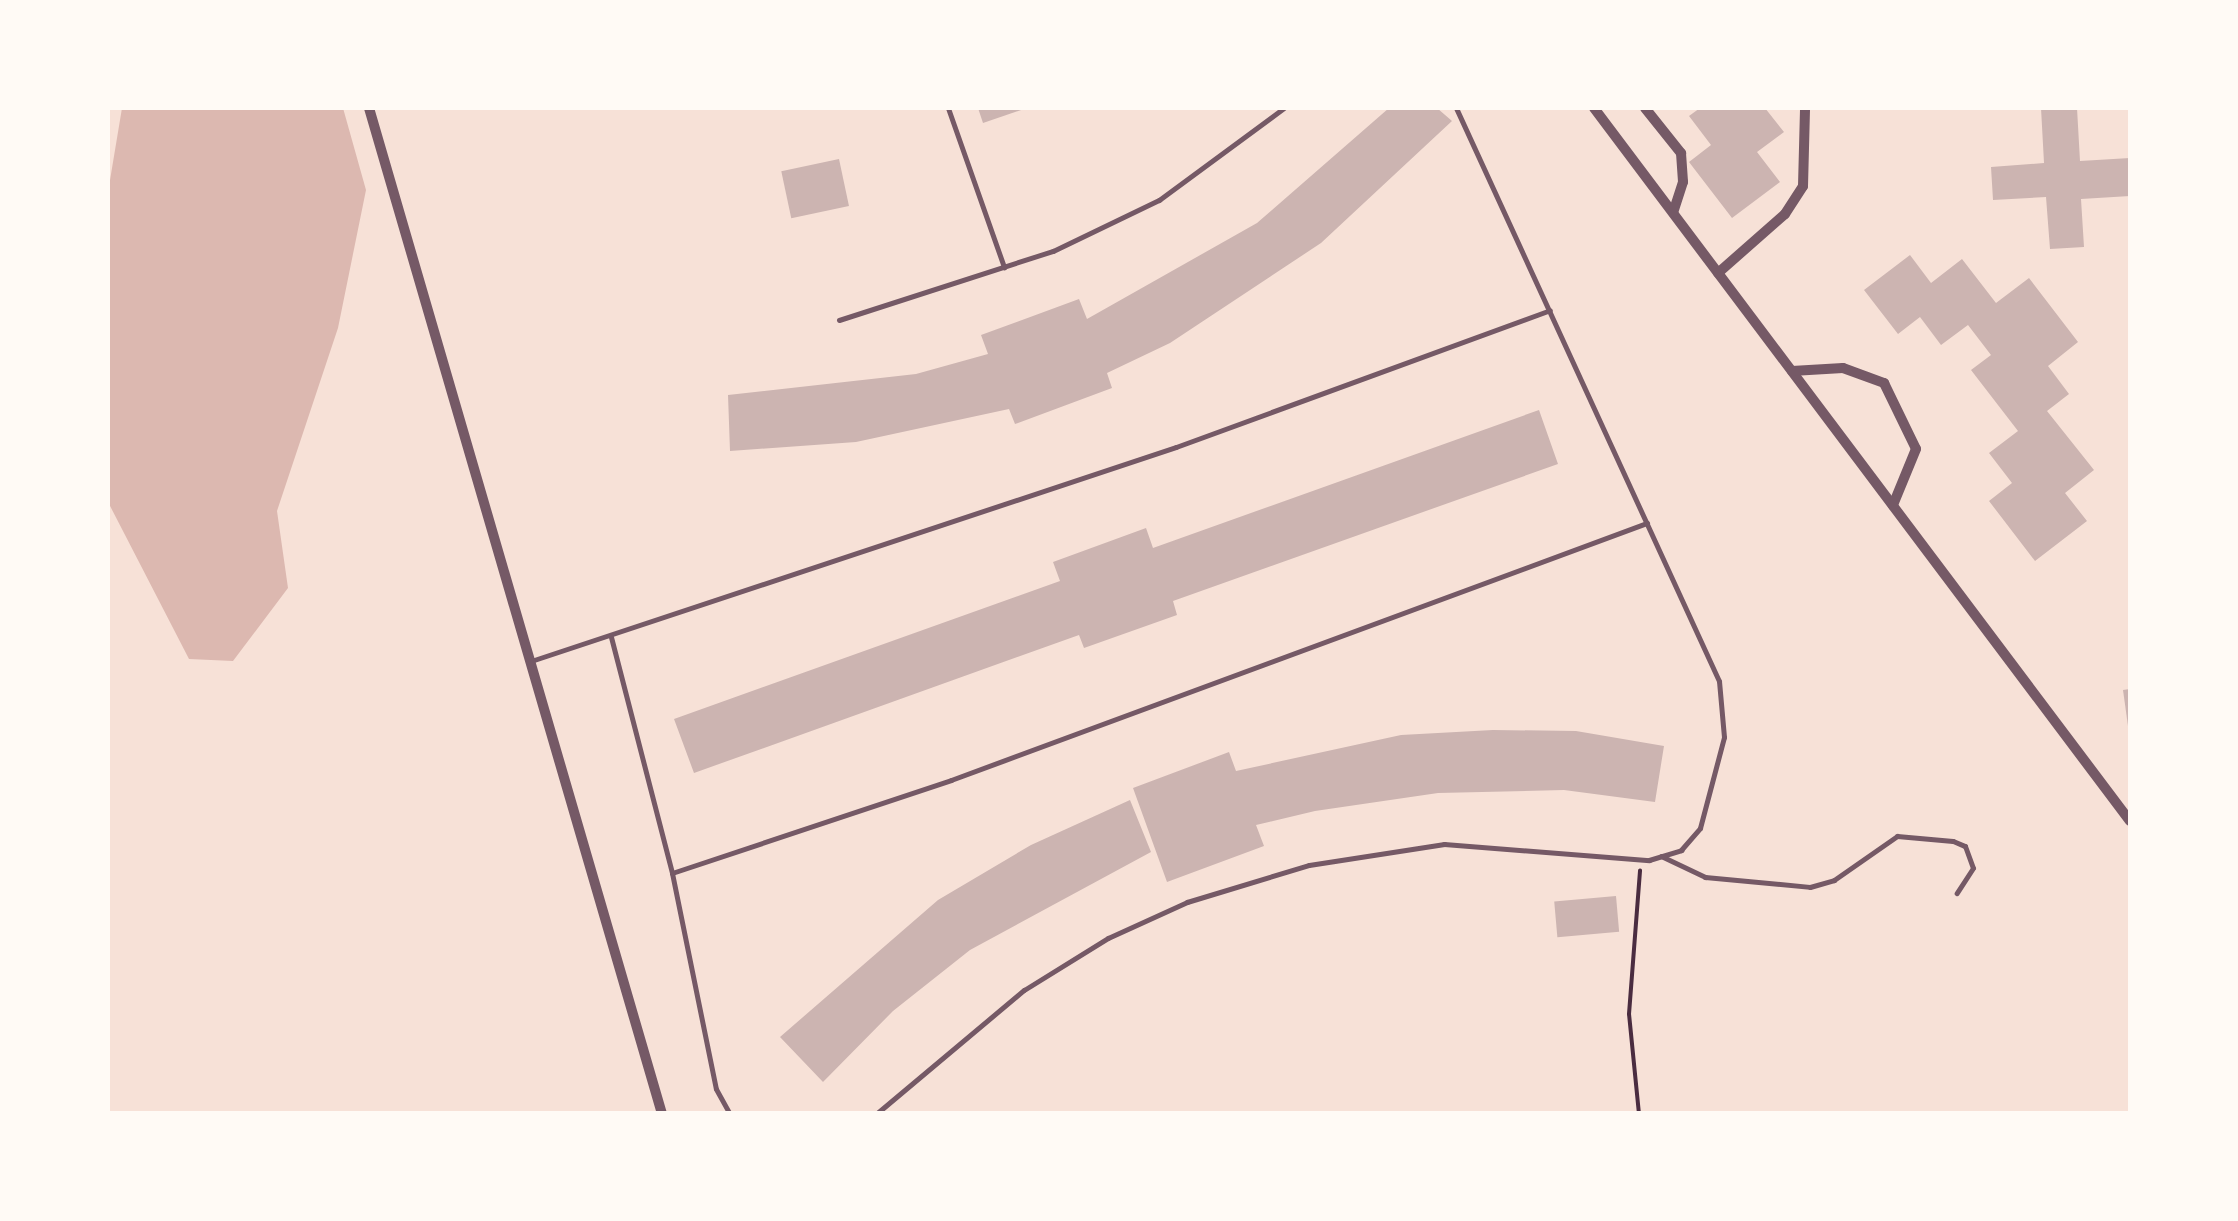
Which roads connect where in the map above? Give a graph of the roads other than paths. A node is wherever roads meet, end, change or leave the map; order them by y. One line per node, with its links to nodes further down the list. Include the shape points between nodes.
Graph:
1 (368, 108): 17 (street)
2 (948, 108): 9 (lane)
3 (1284, 108): 9 (lane, via 1159,200)
4 (1456, 108): 11 (lane)
5 (1594, 108): 8 (street)
6 (1645, 108): 8 (street, via 1680,153 1683,182)
7 (1805, 108): 10 (street, via 1803,186 1785,214)
8 (1673, 212): 10 (street)
9 (1004, 267): 12 (lane)
10 (1718, 273): 13 (street)
11 (1550, 310): 15 (lane); 16 (lane, via 1285,410)
12 (840, 320)
13 (1792, 371): 14 (street); 14 (street, via 1843,368 1884,383 1916,449)
14 (1893, 505): 18 (street)
15 (1648, 523): 19 (lane, via 1705,640 1724,712 1713,796 1700,828 1681,850); 20 (lane, via 951,780)
16 (612, 637): 17 (lane); 20 (lane)
17 (534, 660): 23 (street)
18 (2130, 821)
19 (1661, 856): 21 (lane, via 1705,878 1810,887 1834,880 1897,836 1954,841 1964,846 1973,868); 24 (lane, via 1444,844 1309,865 1187,902 1108,938 1024,990)
20 (672, 874): 22 (lane)
21 (1956, 894)
22 (727, 1112)
23 (662, 1114)
24 (876, 1114)

